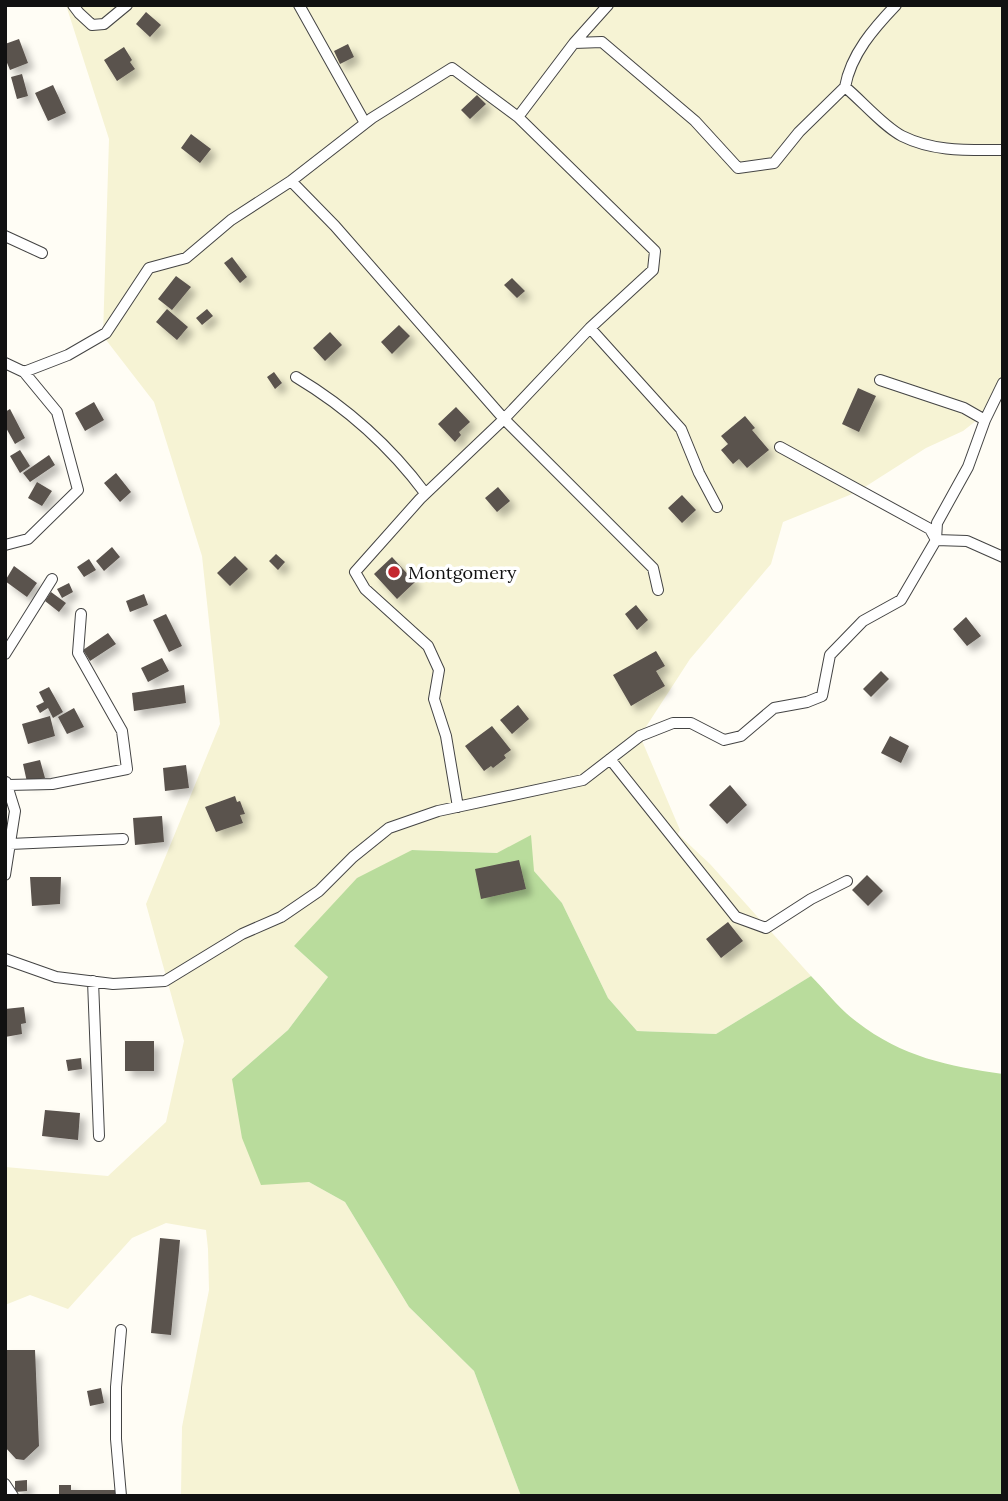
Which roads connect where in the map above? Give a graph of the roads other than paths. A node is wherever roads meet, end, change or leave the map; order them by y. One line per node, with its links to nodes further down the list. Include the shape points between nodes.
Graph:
1 (73, 5): 2 (street, via 92,25 104,24)
2 (127, 5)
3 (299, 5): 9 (street)
4 (608, 5): 6 (street)
5 (896, 5): 7 (street, via 875,27 848,69)
6 (574, 43): 7 (street, via 602,42 695,121 738,169 774,163); 8 (street)
7 (845, 87): 10 (street, via 900,135 926,146)
8 (518, 117): 9 (street, via 453,68); 14 (street, via 655,251 653,270)
9 (365, 122): 11 (street)
10 (1003, 150)
11 (291, 181): 16 (street, via 231,220 186,258 149,268 106,333 68,355); 20 (street)
12 (5, 236): 13 (street)
13 (42, 253)
14 (590, 328): 20 (street); 24 (street, via 681,429)
15 (5, 363): 16 (street)
16 (24, 372): 26 (street, via 57,412 78,490 28,539)
17 (296, 377): 23 (street, via 364,426 405,466)
18 (880, 380): 21 (street, via 964,408)
19 (1003, 383): 21 (street)
20 (504, 419): 23 (street); 29 (street, via 653,568)
21 (985, 420): 25 (street, via 968,467 937,523)
22 (780, 447): 25 (street, via 930,529)
23 (425, 494): 34 (street, via 355,572 365,589 428,646 439,670 434,699 446,736)
24 (717, 507)
25 (936, 540): 27 (street, via 967,541); 32 (street, via 901,600 863,621 830,655 822,696 774,708 741,736 724,740 691,723 673,723 640,736)
26 (5, 545)
27 (1003, 557)
28 (52, 579): 31 (street)
29 (658, 590)
30 (80, 614): 33 (street, via 78,653 122,731 127,769 52,784)
31 (5, 654)
32 (610, 760): 34 (street, via 583,780); 38 (street, via 736,918 766,928)
33 (7, 783): 36 (street, via 15,811)
34 (458, 807): 40 (street, via 388,828 318,891 281,917 242,934 164,981)
35 (123, 839): 36 (street)
36 (10, 844): 37 (street)
37 (5, 875)
38 (847, 881)
39 (5, 959): 40 (street, via 56,977)
40 (93, 981): 41 (street)
41 (99, 1136)
42 (121, 1330): 45 (street, via 116,1439)
43 (5, 1483): 44 (street)
44 (13, 1496)
45 (121, 1496)

